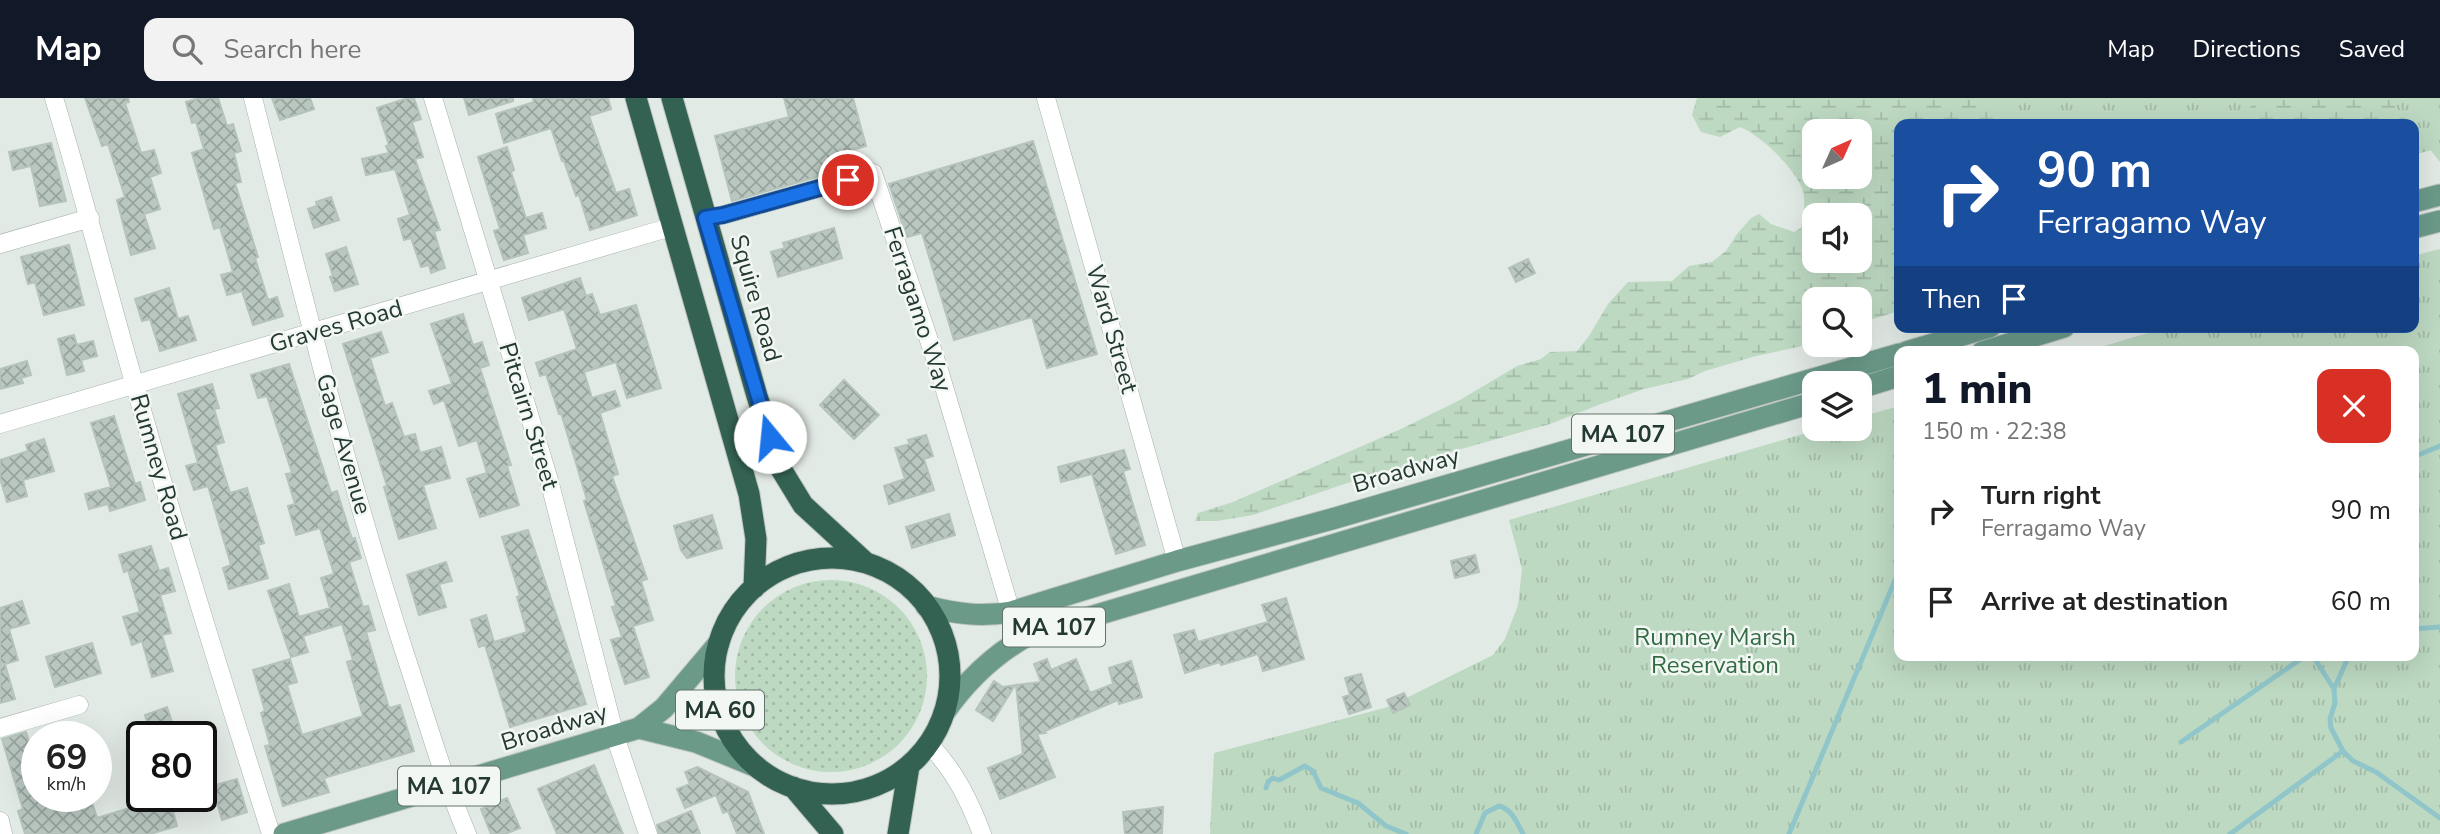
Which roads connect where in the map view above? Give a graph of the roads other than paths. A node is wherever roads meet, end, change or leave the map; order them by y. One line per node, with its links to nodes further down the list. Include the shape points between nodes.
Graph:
1 (54, 98): 9 (street, Rumney Road)
2 (253, 98): 16 (street, Gage Avenue)
3 (432, 98): 15 (street, Pitcairn Street)
4 (636, 98): 13 (highway)
5 (672, 98): 10 (highway, Squire Road)
6 (1046, 98): 27 (street, Ward Street)
7 (2440, 195): 8 (main road)
8 (2419, 200)
9 (90, 218): 14 (street); 24 (street, Rumney Road)
10 (705, 218): 28 (highway, Squire Road, via 785,478 811,514); 31 (street, Ferragamo Way, via 873,173 939,370)
11 (2440, 221): 12 (main road)
12 (2419, 226)
13 (671, 227): 15 (street, Graves Road); 29 (highway, via 749,494 756,539)
14 (0, 244)
15 (489, 280): 16 (street, Graves Road); 37 (street, Pitcairn Street, via 558,512)
16 (313, 333): 24 (street, Graves Road); 41 (street, Gage Avenue, via 381,579)
17 (1970, 333): 19 (main road)
18 (2044, 333): 20 (main road)
19 (1926, 346)
20 (2002, 346)
21 (1894, 355): 27 (main road, Broadway / MA 107)
22 (1894, 378): 23 (main road)
23 (1872, 384)
24 (135, 385): 26 (street, Graves Road); 45 (street, Rumney Road)
25 (1802, 405): 34 (main road, Broadway / MA 107, via 1029,635 978,671)
26 (0, 424)
27 (1177, 561): 31 (main road, Broadway / MA 107)
28 (867, 564): 29 (highway, via 807,561 779,571); 30 (highway, via 900,580)
29 (754, 588): 32 (highway, MA 60, via 729,618)
30 (926, 606): 31 (main road, Broadway / MA 107, via 970,615); 34 (highway, via 942,632 949,662)
31 (1011, 612)
32 (719, 643): 36 (main road, Broadway / MA 107, via 664,708); 40 (highway, MA 60, via 715,673 720,710 737,745)
33 (79, 705): 35 (street)
34 (944, 713): 38 (highway)
35 (0, 728)
36 (639, 728): 37 (main road, Broadway / MA 107); 40 (main road, Broadway, via 696,742)
37 (615, 736): 41 (main road, Broadway / MA 107); 48 (street, Pitcairn Street)
38 (929, 744): 39 (highway); 51 (street, via 965,790)
39 (909, 766): 42 (highway, via 889,780 854,792 817,793); 50 (highway)
40 (757, 767): 42 (highway, MA 60)
41 (447, 787): 46 (main road, Broadway / MA 107); 47 (street, Gage Avenue)
42 (793, 787): 49 (highway, MA 60)
43 (0, 821): 44 (street)
44 (4, 834)
45 (271, 834)
46 (284, 834)
47 (467, 834)
48 (648, 834)
49 (833, 834)
50 (898, 834)
51 (982, 834)

